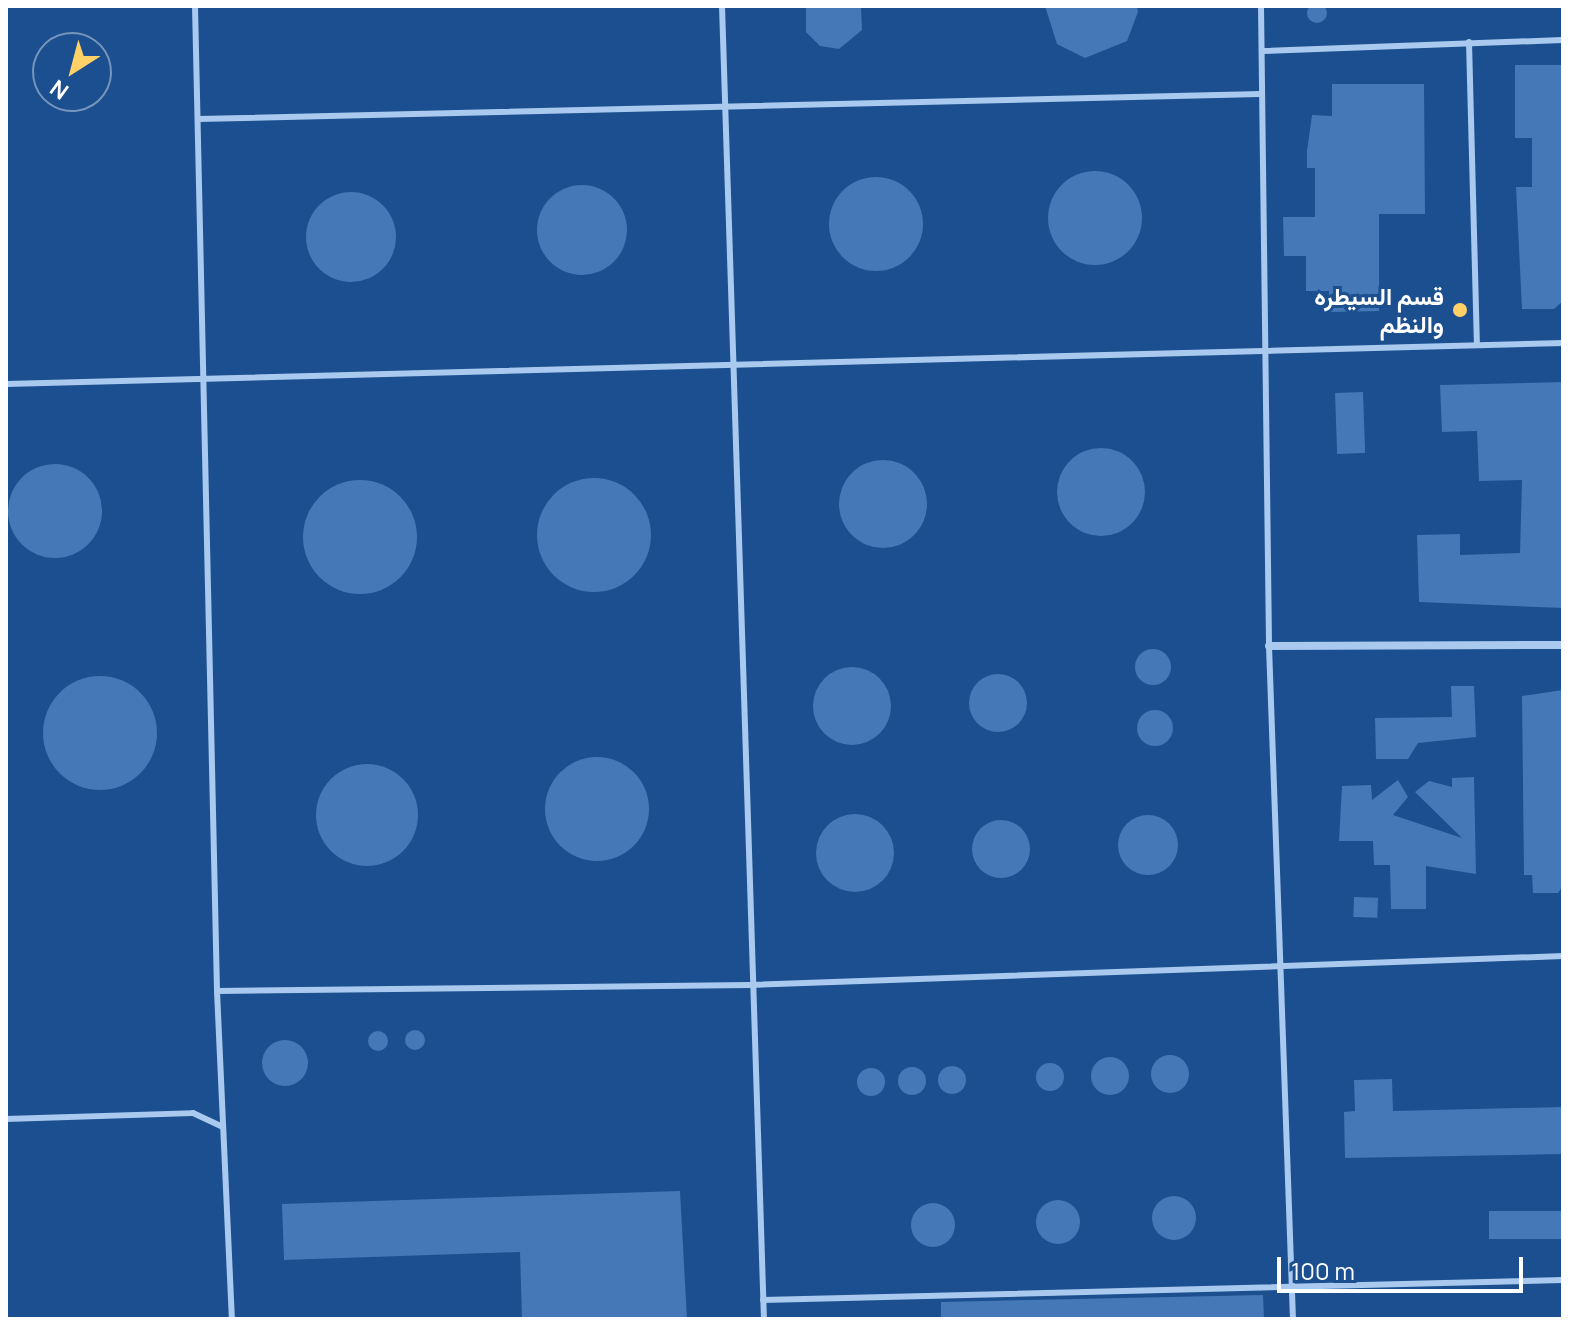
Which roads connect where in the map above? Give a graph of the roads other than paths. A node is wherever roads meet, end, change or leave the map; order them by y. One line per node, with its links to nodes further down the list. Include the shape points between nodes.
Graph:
1 (195, 6): 9 (lane)
2 (722, 6): 8 (lane)
3 (1261, 6): 6 (lane)
4 (1563, 40): 5 (lane)
5 (1469, 42): 6 (lane); 10 (lane)
6 (1262, 51): 7 (lane)
7 (1261, 94): 8 (lane); 12 (lane)
8 (725, 105): 9 (lane); 13 (lane)
9 (198, 119): 14 (lane)
10 (1477, 343): 11 (lane); 12 (lane)
11 (1563, 343)
12 (1268, 351): 13 (lane); 17 (lane)
13 (735, 367): 14 (lane); 20 (lane)
14 (204, 377): 15 (lane); 21 (lane)
15 (6, 384)
16 (1563, 645): 17 (street)
17 (1269, 646): 19 (lane)
18 (1563, 956): 19 (lane)
19 (1282, 964): 20 (lane); 25 (lane)
20 (750, 985): 21 (lane); 26 (lane)
21 (217, 991): 23 (lane)
22 (6, 1119): 23 (lane, via 193,1113)
23 (223, 1127): 27 (lane)
24 (1563, 1280): 25 (lane)
25 (1292, 1287): 26 (lane); 29 (lane)
26 (763, 1300): 28 (lane)
27 (232, 1319)
28 (764, 1319)
29 (1293, 1319)

